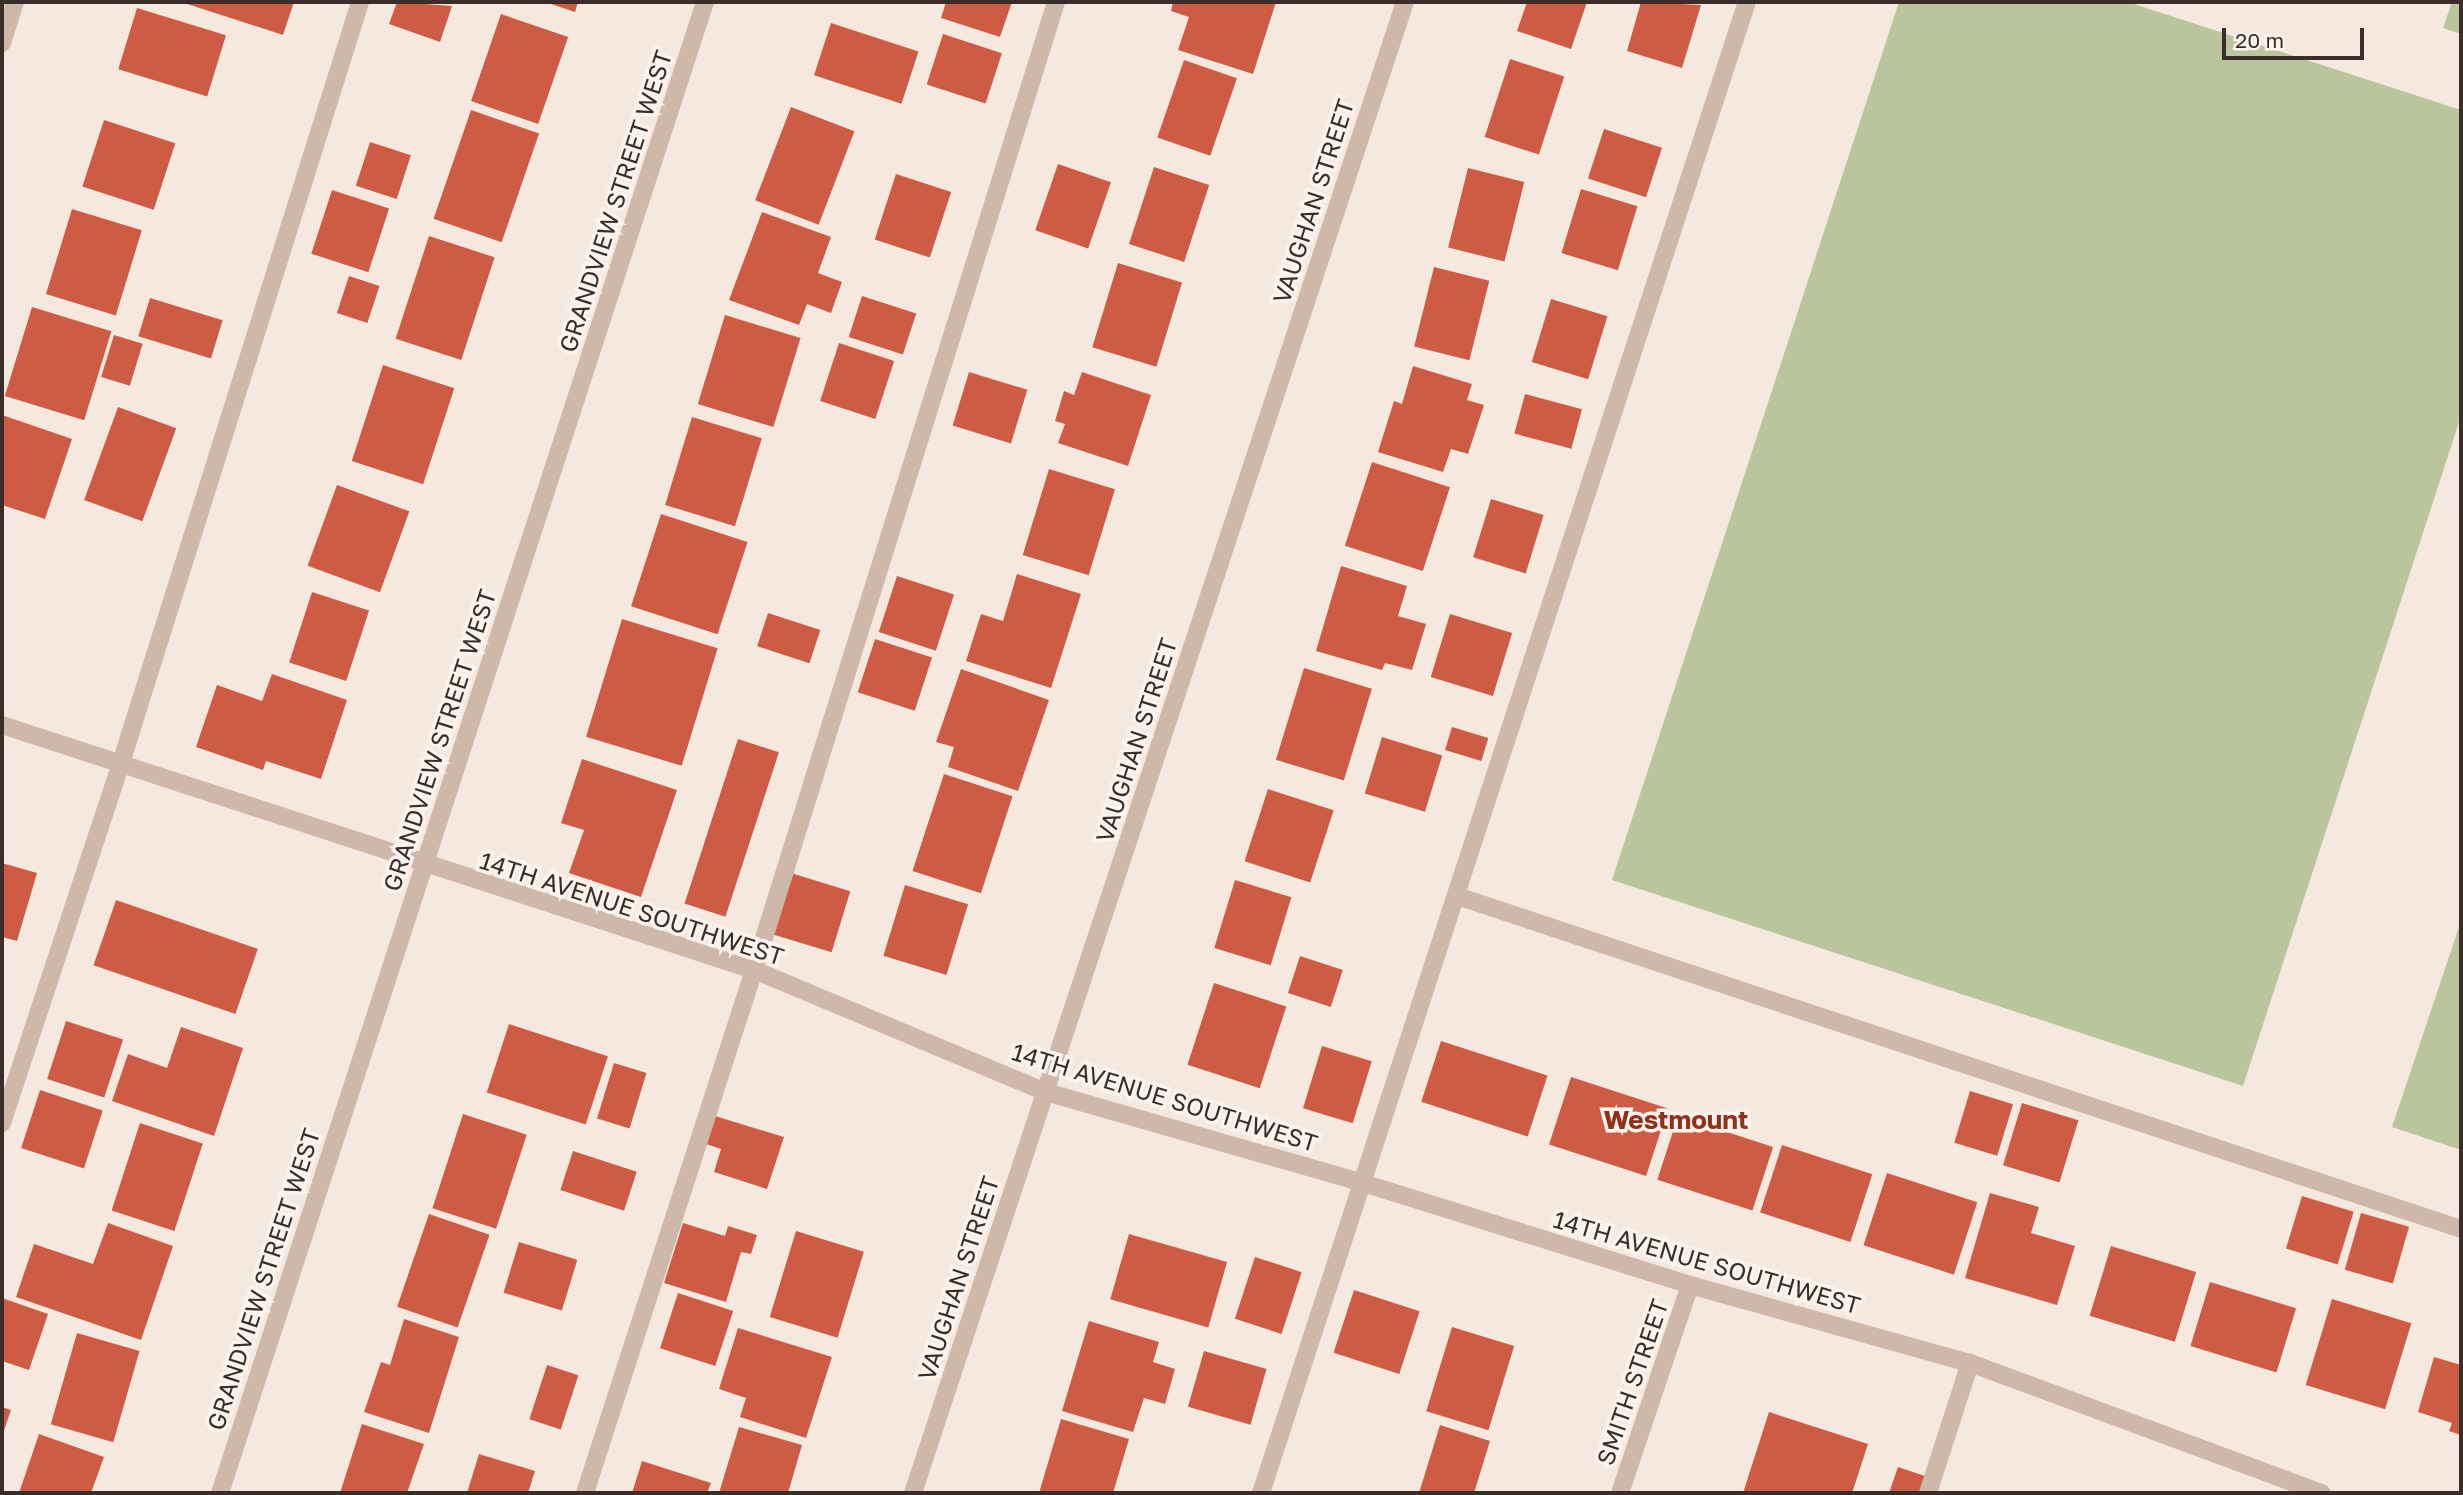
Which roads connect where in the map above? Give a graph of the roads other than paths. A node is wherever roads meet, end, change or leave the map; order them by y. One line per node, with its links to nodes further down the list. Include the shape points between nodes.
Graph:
1 (15, 2): 7 (street)
2 (360, 2): 9 (street)
3 (705, 2): 10 (street, GRANDVIEW STREET WEST)
4 (1056, 2): 12 (street)
5 (1405, 2): 13 (street, VAUGHAN STREET)
6 (1747, 2): 11 (street)
7 (2, 43)
8 (2, 725): 9 (street, 14TH AVENUE SOUTHWEST)
9 (121, 763): 10 (street, 14TH AVENUE SOUTHWEST); 14 (street)
10 (424, 866): 12 (street, 14TH AVENUE SOUTHWEST); 20 (street, GRANDVIEW STREET WEST)
11 (1457, 896): 15 (street); 16 (street)
12 (754, 970): 13 (street, 14TH AVENUE SOUTHWEST); 21 (street)
13 (1046, 1091): 15 (street, 14TH AVENUE SOUTHWEST); 22 (street, VAUGHAN STREET)
14 (2, 1123)
15 (1363, 1183): 17 (street, 14TH AVENUE SOUTHWEST); 23 (street)
16 (2461, 1230)
17 (1690, 1285): 18 (street, 14TH AVENUE SOUTHWEST); 24 (street, SMITH STREET)
18 (1970, 1363): 19 (street, 14TH AVENUE SOUTHWEST); 25 (street)
19 (2280, 1486): 26 (street, 14TH AVENUE SOUTHWEST)
20 (220, 1493)
21 (585, 1493)
22 (914, 1493)
23 (1261, 1493)
24 (1620, 1493)
25 (1928, 1493)
26 (2322, 1493)

